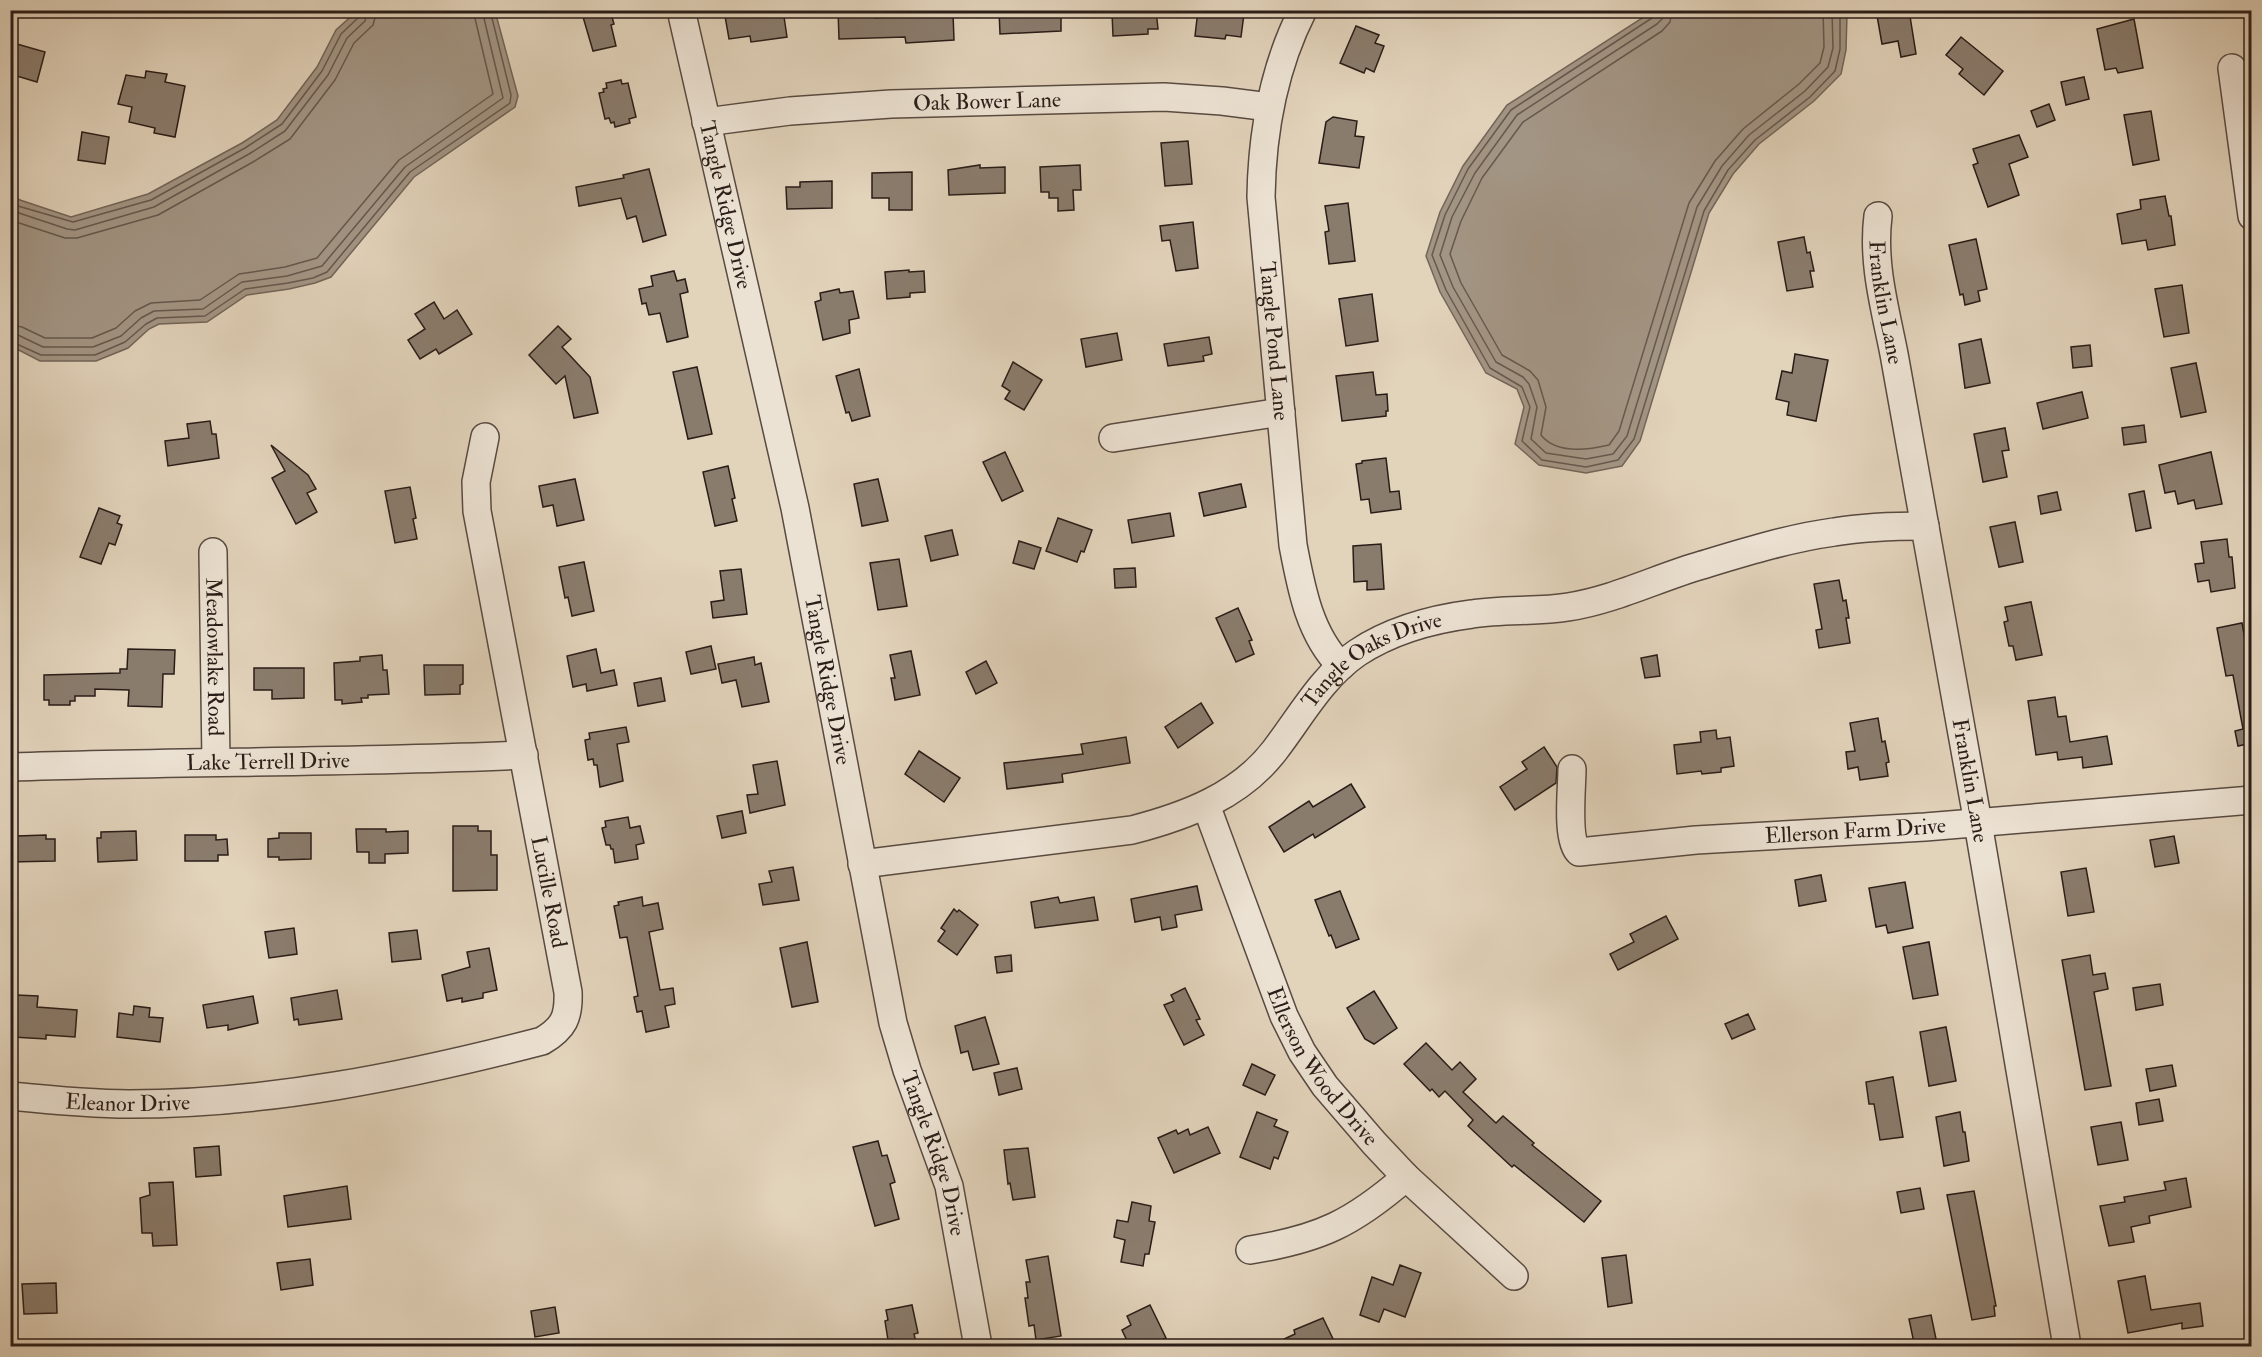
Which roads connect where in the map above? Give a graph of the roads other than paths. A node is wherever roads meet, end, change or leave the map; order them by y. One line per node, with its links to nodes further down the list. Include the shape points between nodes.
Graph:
1 (681, 10): 5 (street, Tangle Ridge Drive)
2 (1303, 10): 4 (street, Tangle Pond Lane, via 1282,60)
3 (2232, 68): 7 (street)
4 (1269, 107): 5 (street, Oak Bower Lane, via 1152,97 891,104); 8 (street, Tangle Pond Lane, via 1261,197)
5 (706, 122): 21 (street, Tangle Ridge Drive, via 795,508)
6 (1878, 216): 11 (street, Franklin Lane, via 1875,240 1879,278)
7 (2252, 216)
8 (1281, 412): 10 (street); 13 (street, Tangle Pond Lane, via 1293,545 1301,587 1322,643)
9 (485, 437): 14 (street, Lucille Road, via 476,482 477,512)
10 (1113, 438)
11 (1925, 526): 13 (street, Tangle Oaks Drive, via 1844,530 1773,545 1567,607 1431,621 1359,652); 20 (street, Franklin Lane)
12 (213, 552): 15 (street, Meadowlake Road)
13 (1341, 666): 19 (street, Tangle Oaks Drive, via 1254,773)
14 (524, 755): 15 (street, Lake Terrell Drive); 23 (street, Lucille Road, via 568,992 564,1023 542,1041 453,1064)
15 (216, 762): 16 (street, Lake Terrell Drive)
16 (10, 767)
17 (1572, 770): 20 (street, Ellerson Farm Drive, via 1572,833 1579,852 1696,840)
18 (2252, 800): 20 (street, Ellerson Farm Drive)
19 (1206, 805): 21 (street, Tangle Oaks Drive, via 1132,830); 24 (street, Ellerson Wood Drive, via 1284,1016 1302,1052 1324,1086)
20 (1978, 823): 28 (street, Franklin Lane)
21 (862, 864): 27 (street, Tangle Ridge Drive, via 893,1023 949,1186)
22 (10, 1096): 23 (street, Eleanor Drive, via 127,1104)
23 (247, 1097)
24 (1406, 1177): 25 (street, via 1347,1221 1286,1244); 26 (street, Ellerson Wood Drive)
25 (1250, 1250)
26 (1514, 1276)
27 (978, 1347)
28 (2067, 1347)

